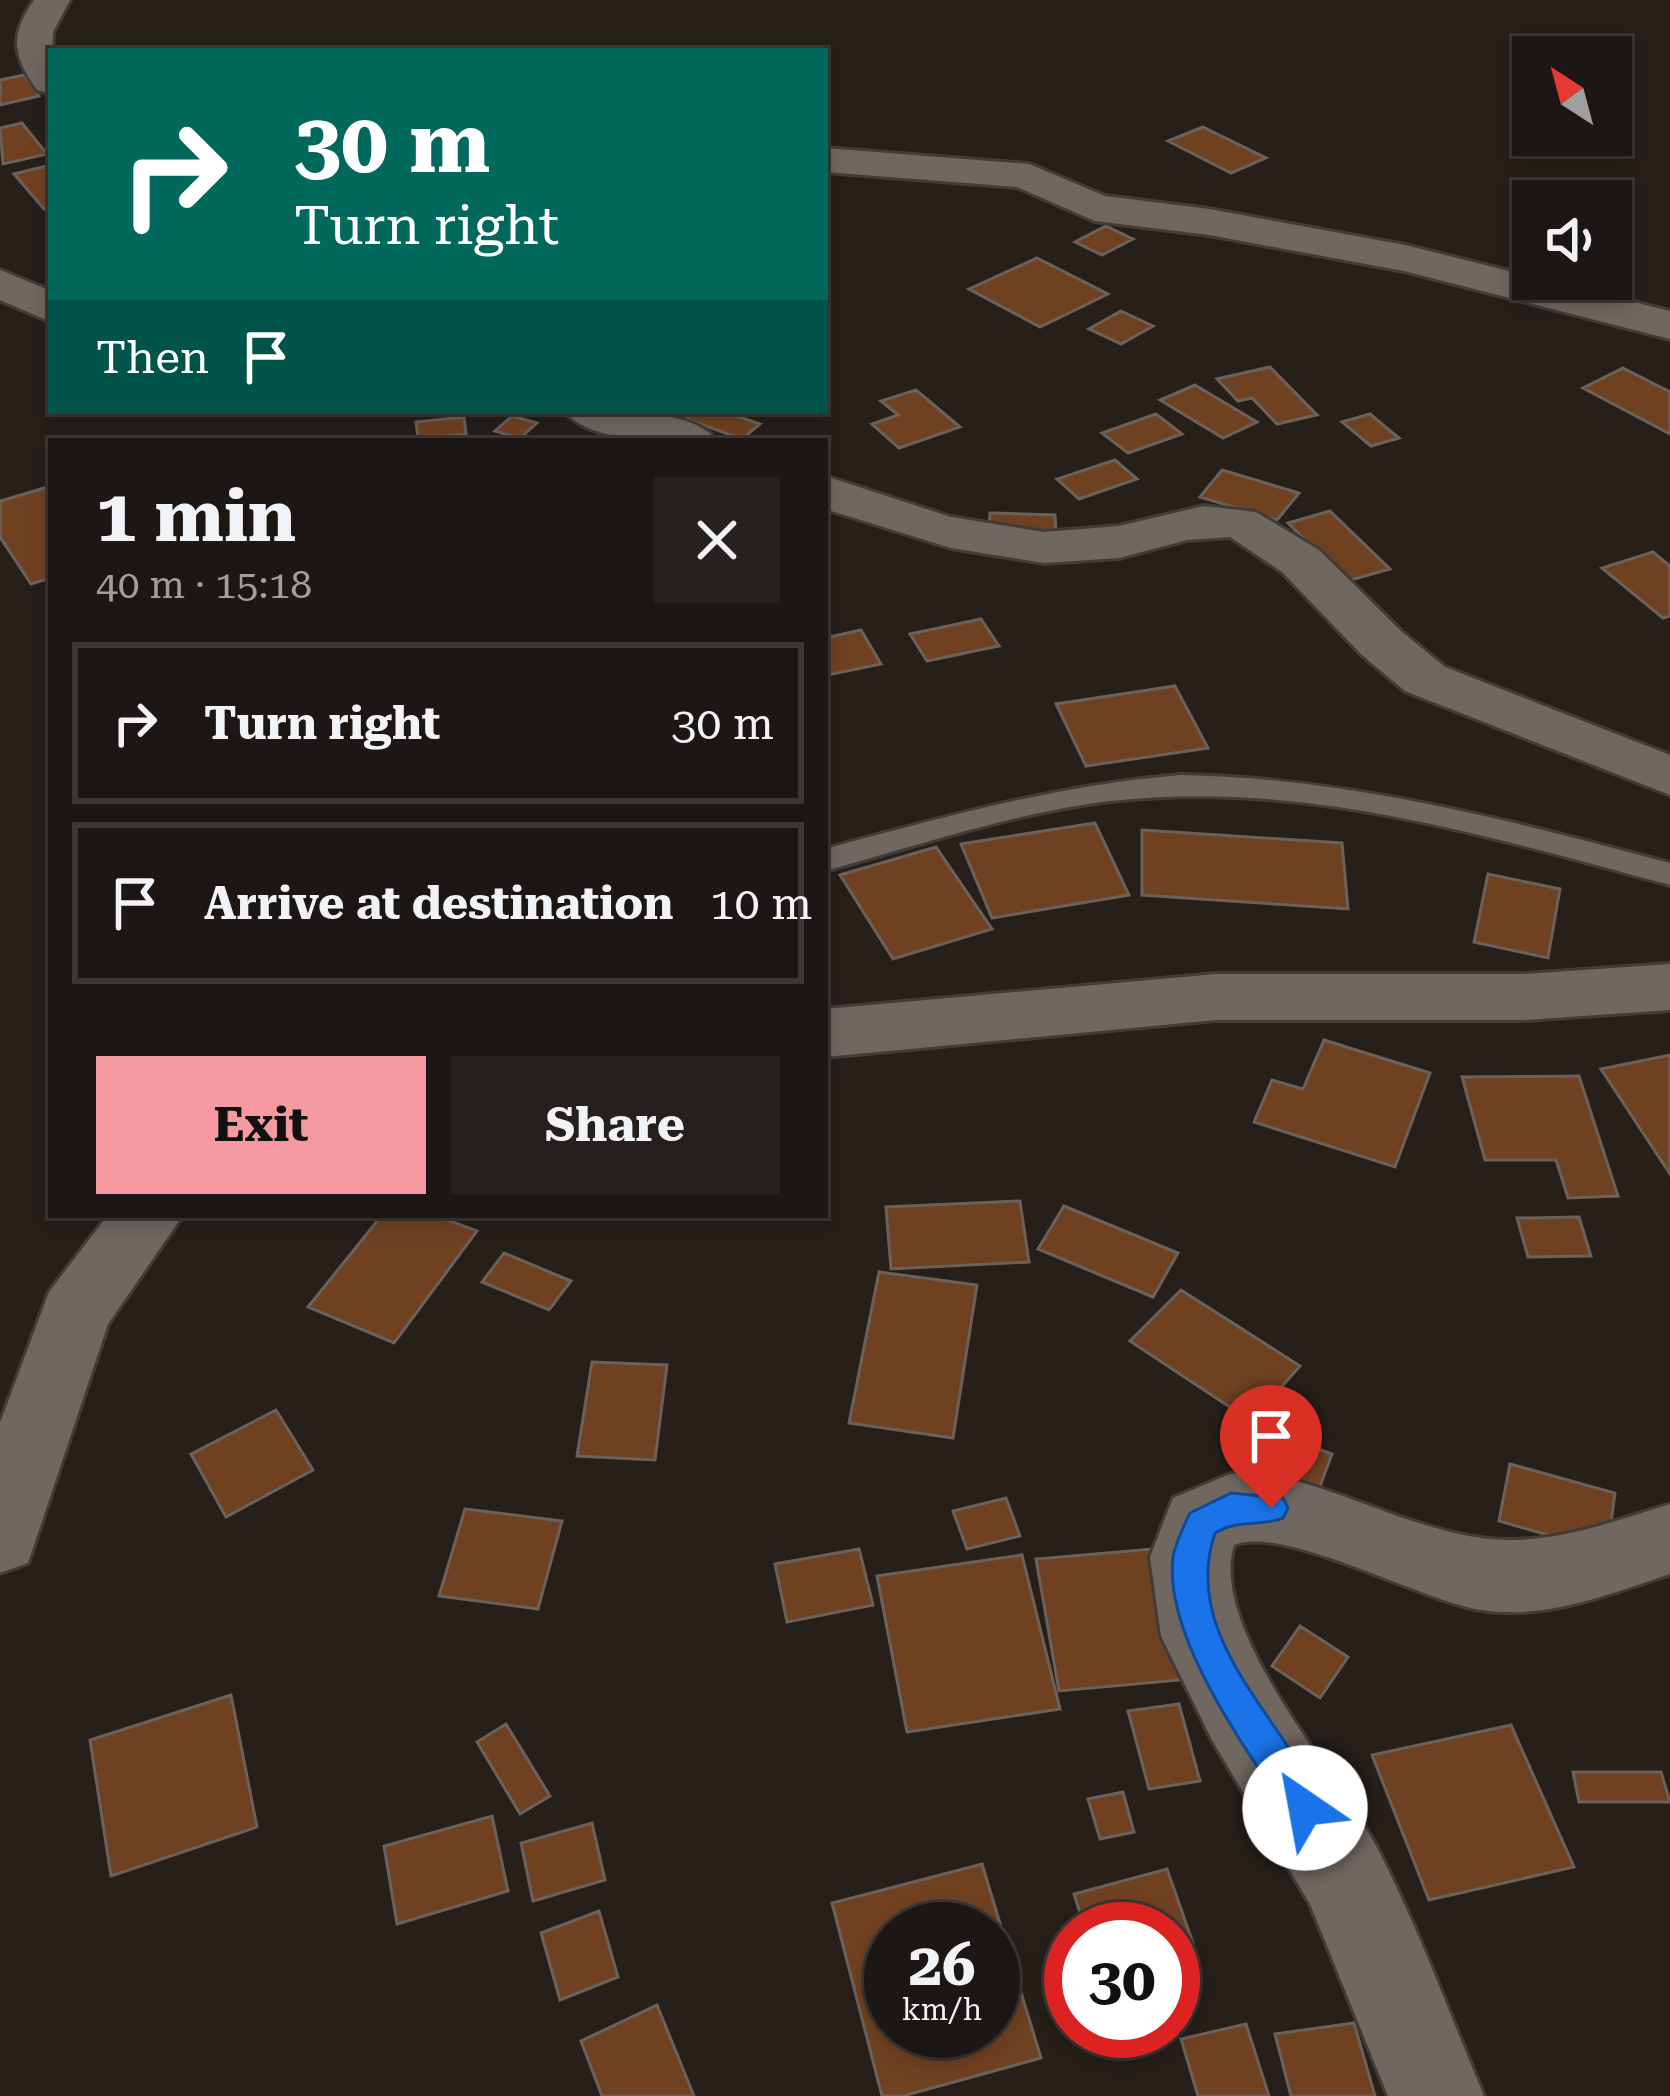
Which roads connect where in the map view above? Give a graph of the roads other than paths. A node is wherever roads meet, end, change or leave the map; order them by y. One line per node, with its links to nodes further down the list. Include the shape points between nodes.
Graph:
1 (52, 0): 2 (street, via 32,28 32,51)
2 (48, 77)
3 (828, 160): 6 (street, via 1030,177 1095,208 1405,258)
4 (0, 283): 5 (street)
5 (48, 307)
6 (1670, 325)
7 (599, 414): 8 (street)
8 (682, 438)
9 (828, 492): 10 (street, via 981,542 1041,548 1120,542 1227,519 1253,528 1346,602 1425,680)
10 (1670, 776)
11 (828, 859): 12 (lane, via 1049,801 1238,785 1440,816)
12 (1670, 874)
13 (1670, 987): 14 (street, via 1525,998 1216,997)
14 (828, 1033)
15 (146, 1218): 16 (street, via 75,1313)
16 (0, 1538)
17 (1670, 1539): 18 (street, via 1589,1566 1517,1576 1479,1574 1271,1508 1231,1507 1202,1523 1190,1557 1202,1636 1343,1875)
18 (1436, 2096)

